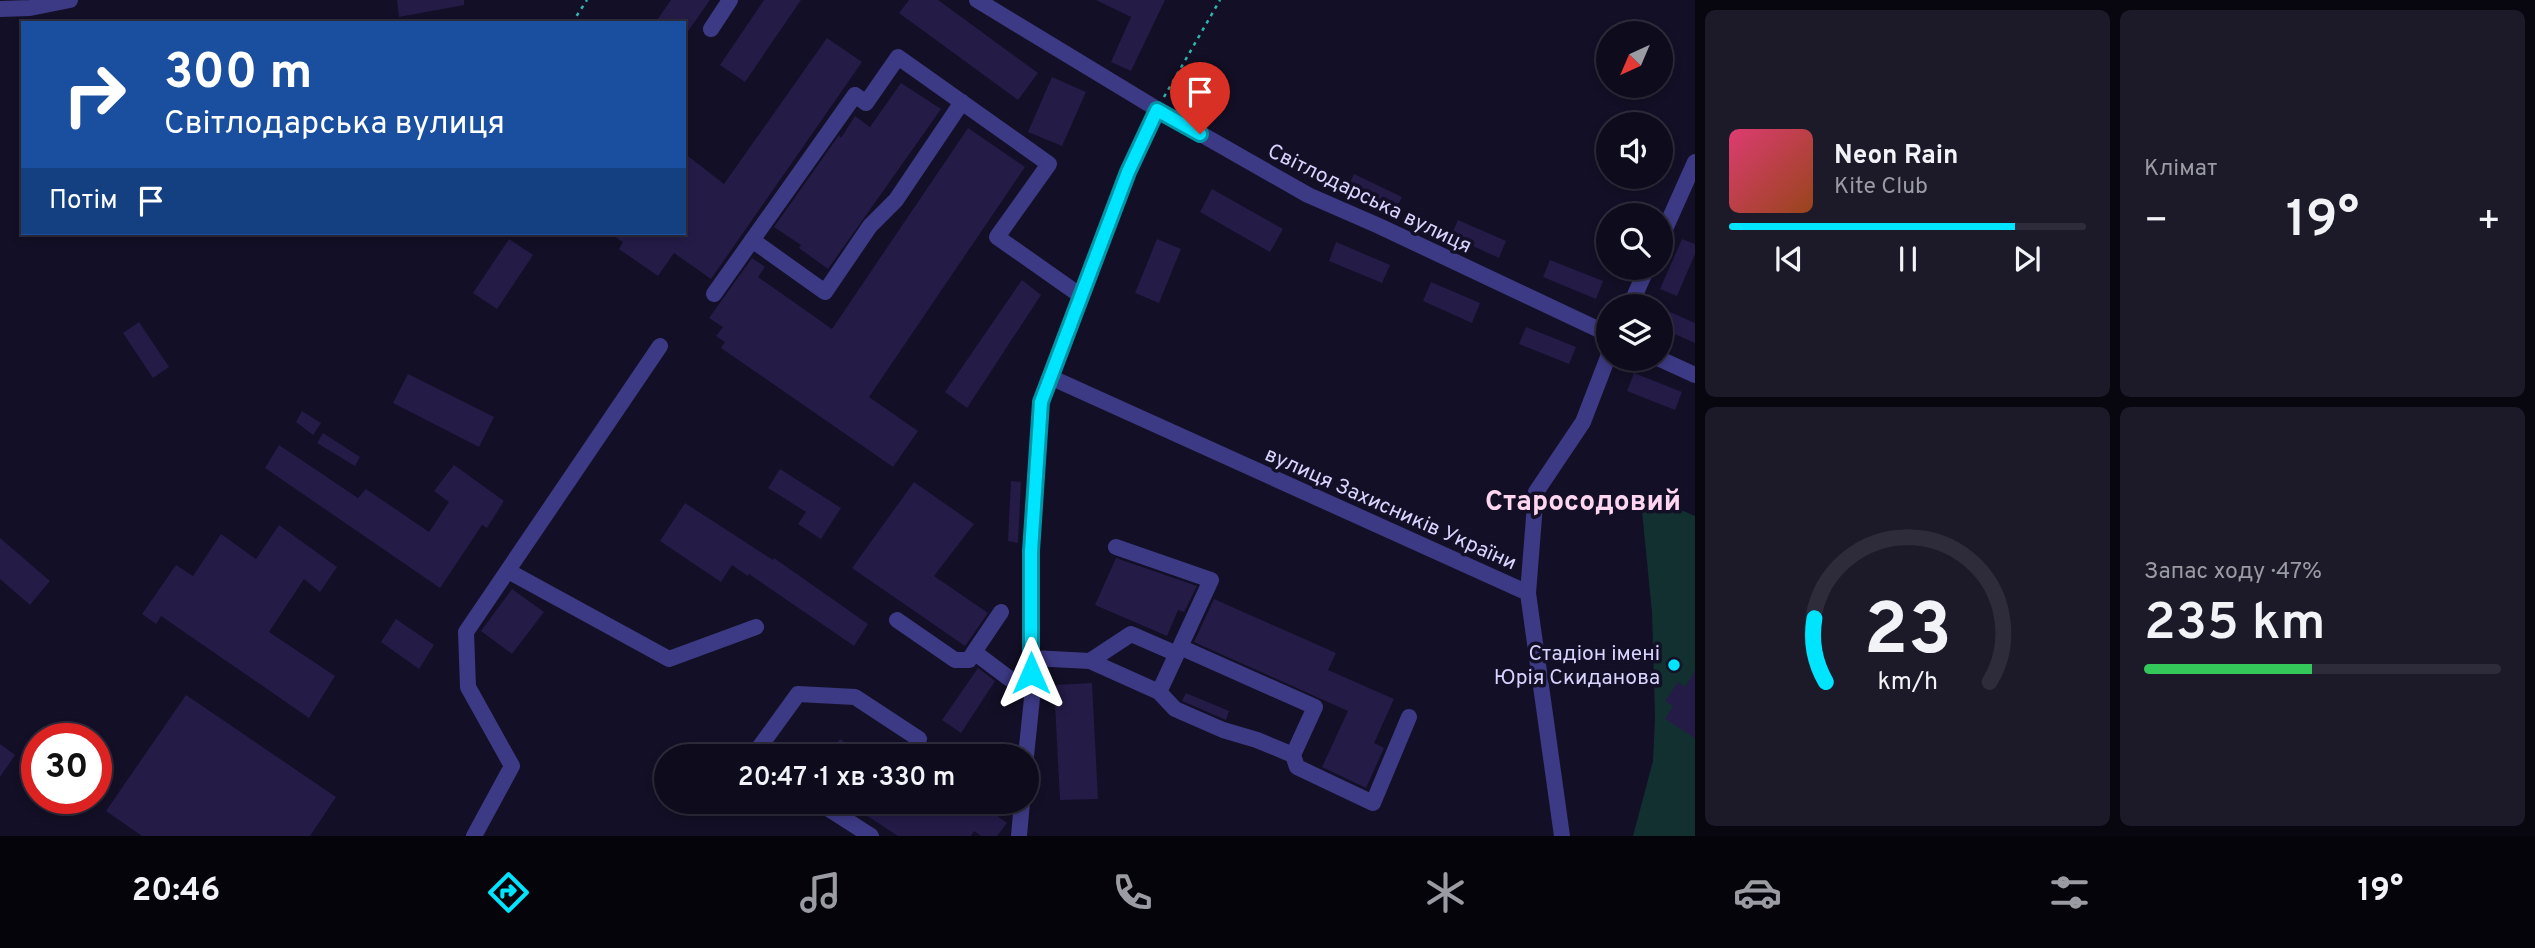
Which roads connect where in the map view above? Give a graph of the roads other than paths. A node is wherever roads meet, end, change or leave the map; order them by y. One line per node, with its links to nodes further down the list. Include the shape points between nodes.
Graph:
1 (70, 0): 4 (street)
2 (730, 0): 5 (street)
3 (977, 0): 7 (street, Світлодарська вулиця)
4 (0, 9)
5 (711, 29)
6 (962, 102): 10 (street, via 896,200 870,226 825,292); 10 (street, via 898,57 866,103 855,95); 12 (street, via 1049,163 997,237)
7 (1157, 110): 12 (street); 13 (street, Світлодарська вулиця, via 1308,195)
8 (1695, 162): 9 (street)
9 (1673, 211)
10 (752, 240): 11 (street)
11 (714, 294)
12 (1081, 296): 18 (street)
13 (1596, 328)
14 (660, 346): 20 (street)
15 (1673, 365): 17 (street)
16 (1603, 371): 21 (street, via 1583,422 1536,492)
17 (1695, 375)
18 (1051, 377): 21 (street, вулиця Захисників України); 27 (street, via 1041,402 1031,551)
19 (1116, 547): 25 (street, via 1211,580)
20 (508, 571): 24 (street, via 669,659); 38 (street, via 466,632 468,687 512,766)
21 (1528, 593): 41 (street, вулиця Захисників України)
22 (1001, 612): 26 (street)
23 (897, 621): 26 (street, via 955,660 969,660)
24 (756, 627)
25 (1179, 651): 28 (street, via 1131,634); 30 (street); 35 (street, via 1315,707)
26 (974, 652): 29 (street, via 1010,679)
27 (1032, 658): 28 (street); 29 (street)
28 (1090, 661): 30 (street)
29 (1031, 688): 34 (street)
30 (1159, 692): 35 (street, via 1175,709)
31 (1409, 717): 35 (street, via 1373,803 1297,767)
32 (919, 739): 33 (street, via 855,696 798,694)
33 (762, 744)
34 (1028, 744)
35 (1293, 755)
36 (836, 814): 39 (street)
37 (1021, 814): 40 (street)
38 (474, 836)
39 (870, 836)
40 (1019, 836)
41 (1562, 836)

